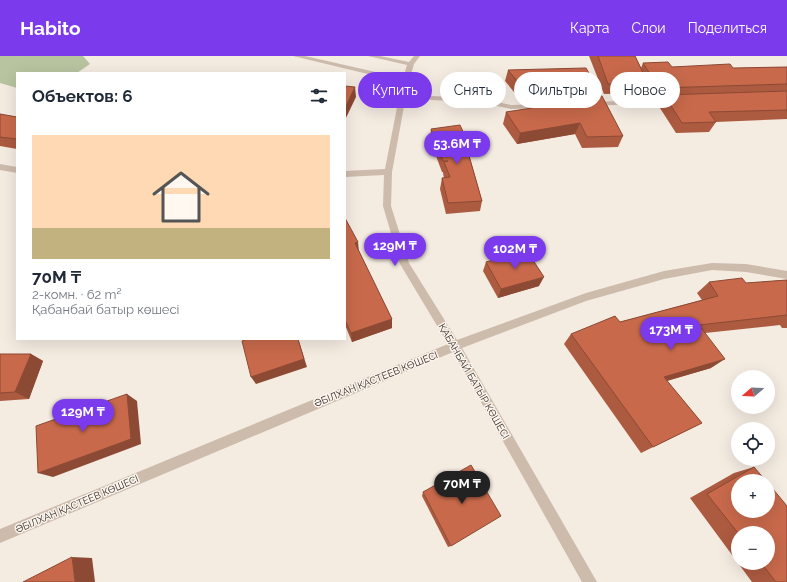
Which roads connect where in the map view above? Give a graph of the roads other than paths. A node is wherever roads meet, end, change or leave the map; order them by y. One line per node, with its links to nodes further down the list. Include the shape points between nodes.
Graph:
1 (296, 56): 5 (street)
2 (371, 56): 4 (street)
3 (417, 56): 4 (street, ҚАБАНБАЙ БАТЫР КӨШЕСІ)
4 (411, 64): 6 (street, ҚАБАНБАЙ БАТЫР КӨШЕСІ)
5 (369, 72)
6 (408, 72)
7 (432, 98): 10 (street, via 478,100)
8 (684, 101): 9 (street)
9 (602, 103)
10 (514, 107)
11 (400, 108): 14 (street, ҚАБАНБАЙ БАТЫР КӨШЕСІ)
12 (0, 167): 13 (street)
13 (16, 170)
14 (388, 172): 15 (street); 17 (street, ҚАБАНБАЙ БАТЫР КӨШЕСІ, via 387,206 405,264)
15 (346, 174)
16 (787, 275): 17 (street, ӘБІЛХАН ҚАСТЕЕВ КӨШЕСІ, via 774,271 706,266 600,291)
17 (455, 346): 18 (street, ӘБІЛХАН ҚАСТЕЕВ КӨШЕСІ, via 234,436); 19 (street, ҚАБАНБАЙ БАТЫР КӨШЕСІ)
18 (0, 536)
19 (590, 582)

